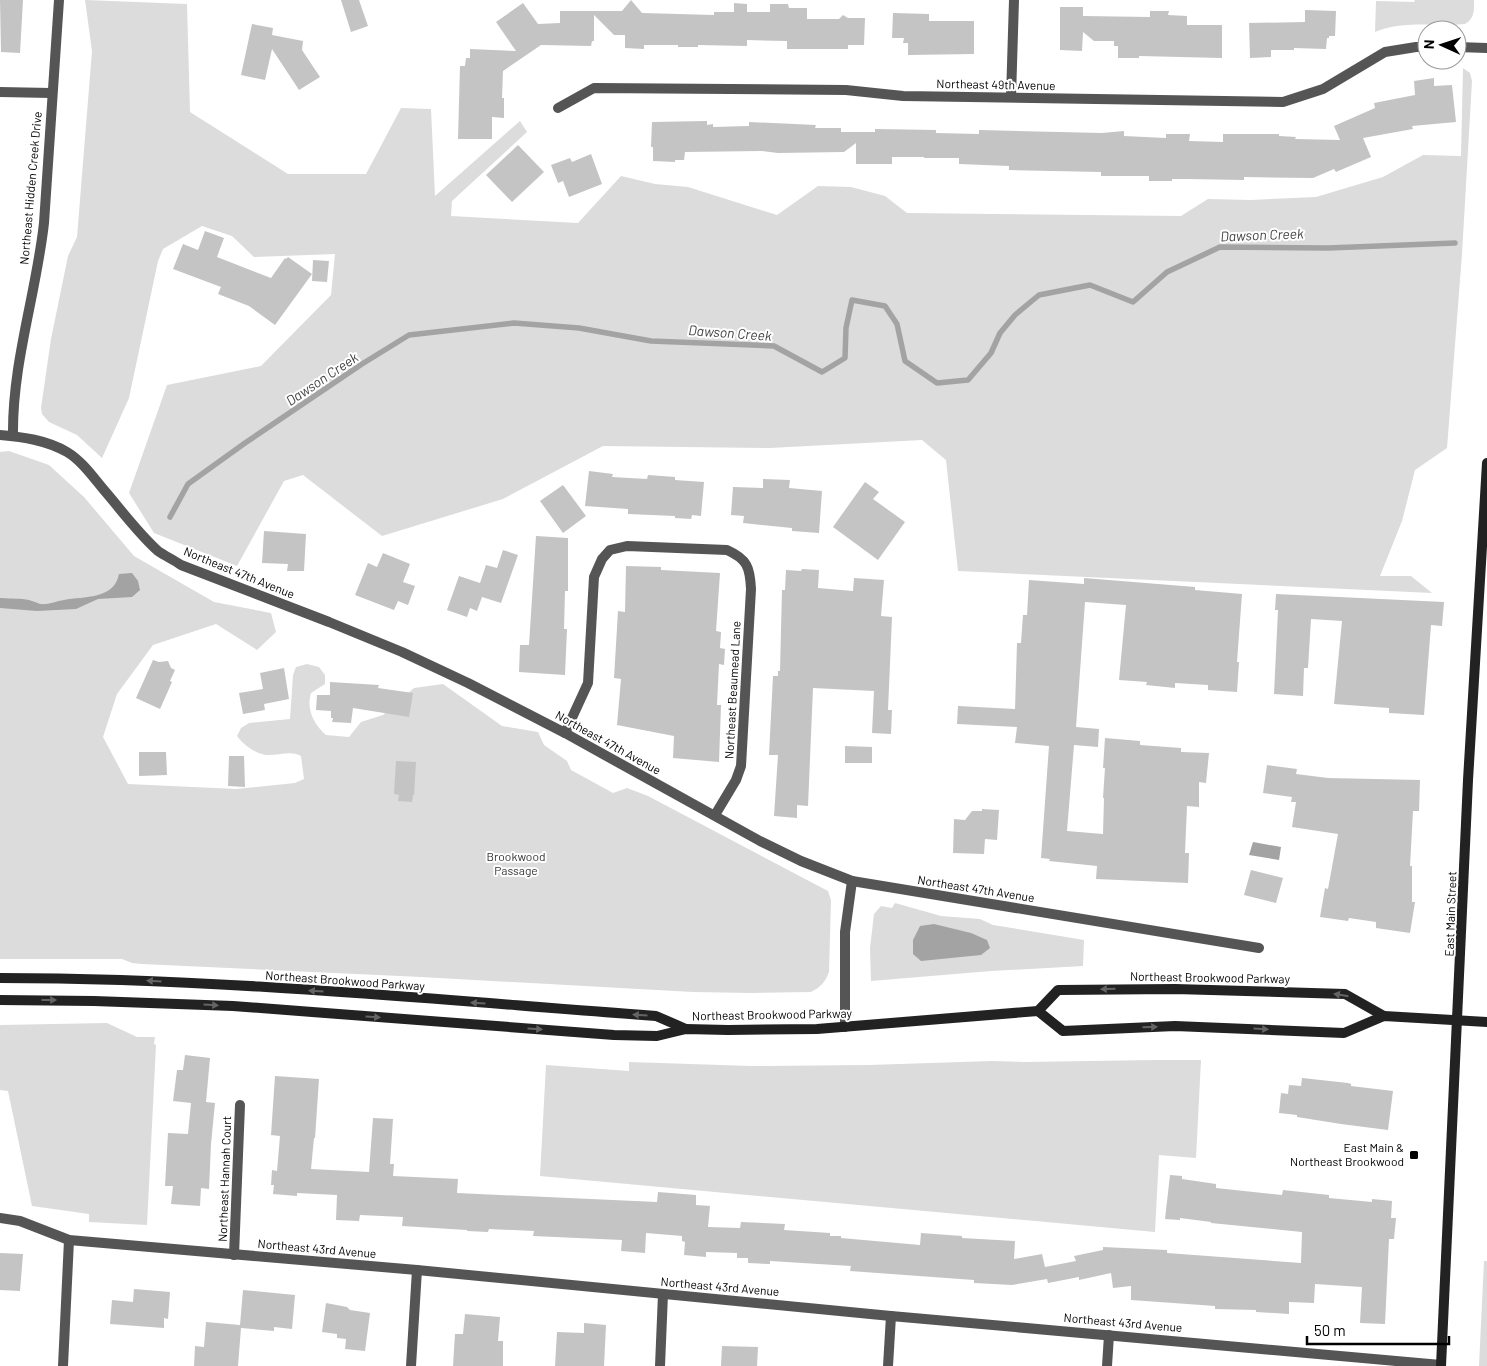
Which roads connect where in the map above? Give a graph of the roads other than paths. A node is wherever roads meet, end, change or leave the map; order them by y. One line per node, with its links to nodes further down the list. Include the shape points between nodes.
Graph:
1 (59, 0): 7 (street, Northeast Hidden Creek Drive)
2 (1014, 0): 8 (street)
3 (1417, 47): 8 (street, Northeast 49th Avenue, via 1385,52 1323,89 1282,102)
4 (1467, 47): 5 (street)
5 (1487, 48)
6 (0, 92): 7 (street)
7 (52, 93): 11 (street, Northeast Hidden Creek Drive, via 41,251 20,350)
8 (1011, 97): 9 (street, Northeast 49th Avenue, via 903,96 846,90 594,88)
9 (558, 108)
10 (0, 435): 11 (street, Northeast 47th Avenue)
11 (13, 436): 13 (street, Northeast 47th Avenue, via 51,444 79,461 143,536 181,565 402,652)
12 (1487, 463): 21 (main road, East Main Street)
13 (564, 733): 14 (street, Northeast 47th Avenue); 14 (street, Northeast Beaumead Lane, via 588,683 594,577 610,550 627,546 727,550 739,556 747,564 751,589 741,766)
14 (715, 815): 15 (street, Northeast 47th Avenue, via 801,861)
15 (852, 881): 16 (street, Northeast 47th Avenue); 23 (street, via 845,932)
16 (1259, 948)
17 (0, 978): 24 (main road, Northeast Brookwood Parkway, one-way to 17, via 656,1016 260,987 89,978)
18 (0, 1000): 24 (main road, Northeast Brookwood Parkway, one-way to 24, via 233,1006 614,1035 657,1036)
19 (1038, 1011): 20 (main road, Northeast Brookwood Parkway, one-way to 20, via 1063,1031 1175,1026 1344,1032); 20 (main road, Northeast Brookwood Parkway, one-way to 19, via 1345,994 1175,989 1058,990); 23 (main road, Northeast Brookwood Parkway)
20 (1384, 1016): 21 (main road, Northeast Brookwood Parkway)
21 (1458, 1020): 22 (main road, Northeast Brookwood Parkway); 38 (main road, East Main Street)
22 (1487, 1022)
23 (846, 1027): 24 (main road, Northeast Brookwood Parkway)
24 (686, 1028)
25 (240, 1105): 28 (street, Northeast Hannah Court)
26 (0, 1218): 27 (street, Northeast 43rd Avenue, via 20,1221)
27 (69, 1240): 28 (street, Northeast 43rd Avenue); 33 (street)
28 (234, 1255): 29 (street, Northeast 43rd Avenue)
29 (417, 1270): 30 (street, Northeast 43rd Avenue); 34 (street)
30 (663, 1294): 31 (street, Northeast 43rd Avenue); 35 (street)
31 (891, 1316): 32 (street, Northeast 43rd Avenue); 36 (street)
32 (1109, 1334): 37 (street); 38 (street, Northeast 43rd Avenue)
33 (63, 1366)
34 (411, 1366)
35 (660, 1366)
36 (888, 1366)
37 (1107, 1366)
38 (1441, 1366)

